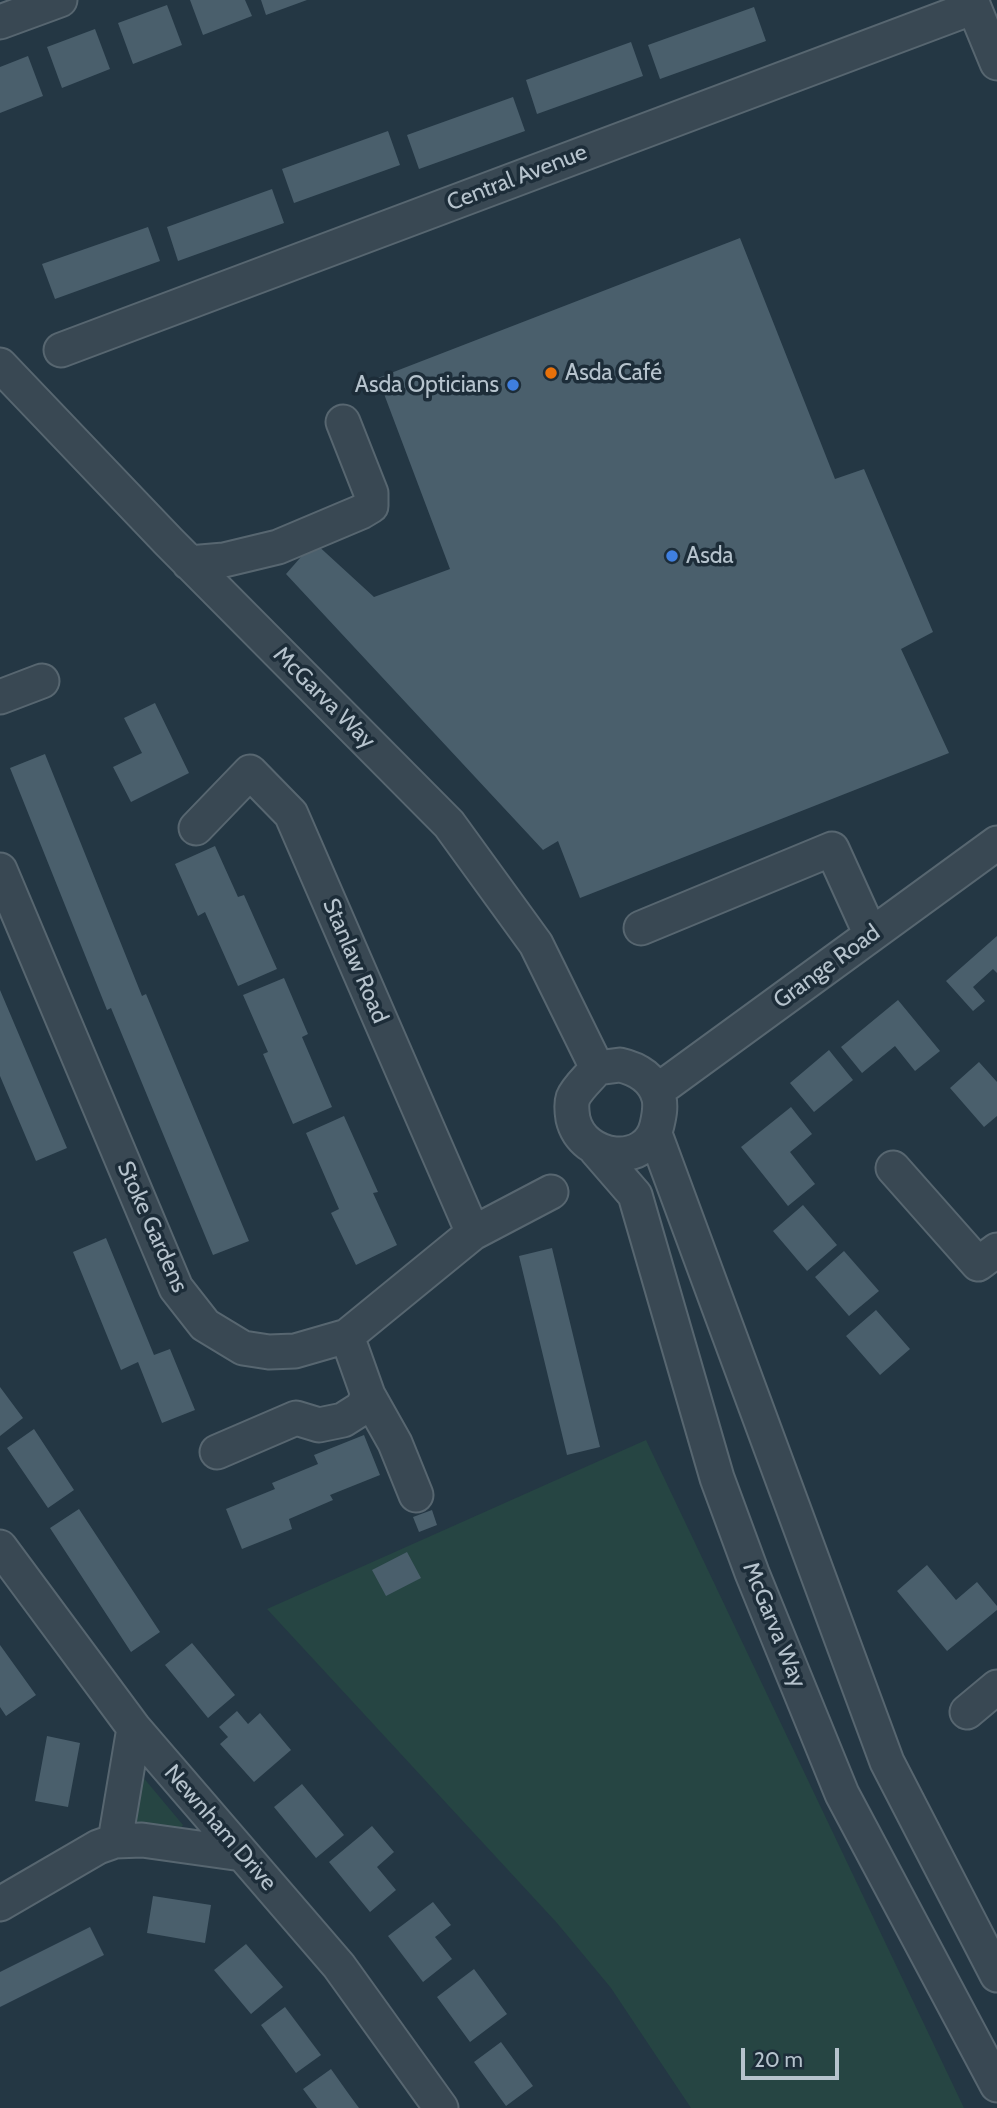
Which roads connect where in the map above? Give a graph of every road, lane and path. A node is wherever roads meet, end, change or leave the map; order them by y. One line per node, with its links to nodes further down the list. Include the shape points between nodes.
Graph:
1 (60, 0): 3 (street)
2 (972, 4): 4 (street); 5 (street, Central Avenue)
3 (0, 22)
4 (997, 62)
5 (61, 350)
6 (3, 370): 8 (street, McGarva Way)
7 (343, 422): 8 (street, via 371,493 371,506 278,547)
8 (190, 563): 16 (street, McGarva Way, via 449,824 536,944)
9 (41, 681): 10 (street)
10 (0, 697)
11 (196, 828): 22 (street, Stanlaw Road, via 250,772 291,814)
12 (997, 844): 15 (street, Grange Road)
13 (0, 870): 24 (street, Stoke Gardens, via 176,1289 205,1325 243,1348 295,1350)
14 (641, 928): 15 (street, via 832,849)
15 (871, 935): 17 (street, Grange Road)
16 (597, 1068): 17 (street, via 627,1067 641,1073); 19 (street, via 573,1097 572,1112 575,1128)
17 (657, 1091): 18 (street, via 661,1107)
18 (655, 1134): 19 (street, via 637,1150 622,1154); 35 (street, via 887,1762)
19 (596, 1150): 36 (street, McGarva Way, via 635,1195 717,1478 842,1794)
20 (894, 1167): 23 (street, via 978,1264)
21 (551, 1192): 22 (street, Stoke Gardens)
22 (472, 1233): 24 (street, Stoke Gardens)
23 (997, 1250)
24 (347, 1336): 25 (street)
25 (368, 1395): 26 (street, via 362,1408 343,1420 319,1425 296,1418); 27 (street, via 395,1443)
26 (217, 1451)
27 (416, 1495)
28 (0, 1547): 31 (street, Newnham Drive)
29 (997, 1687): 30 (street)
30 (967, 1712)
31 (134, 1728): 32 (street); 33 (street, Newnham Drive)
32 (115, 1840): 33 (street); 34 (street)
33 (242, 1854): 37 (street, Newnham Drive, via 339,1966)
34 (0, 1904)
35 (997, 1975)
36 (997, 2085)
37 (441, 2108)

